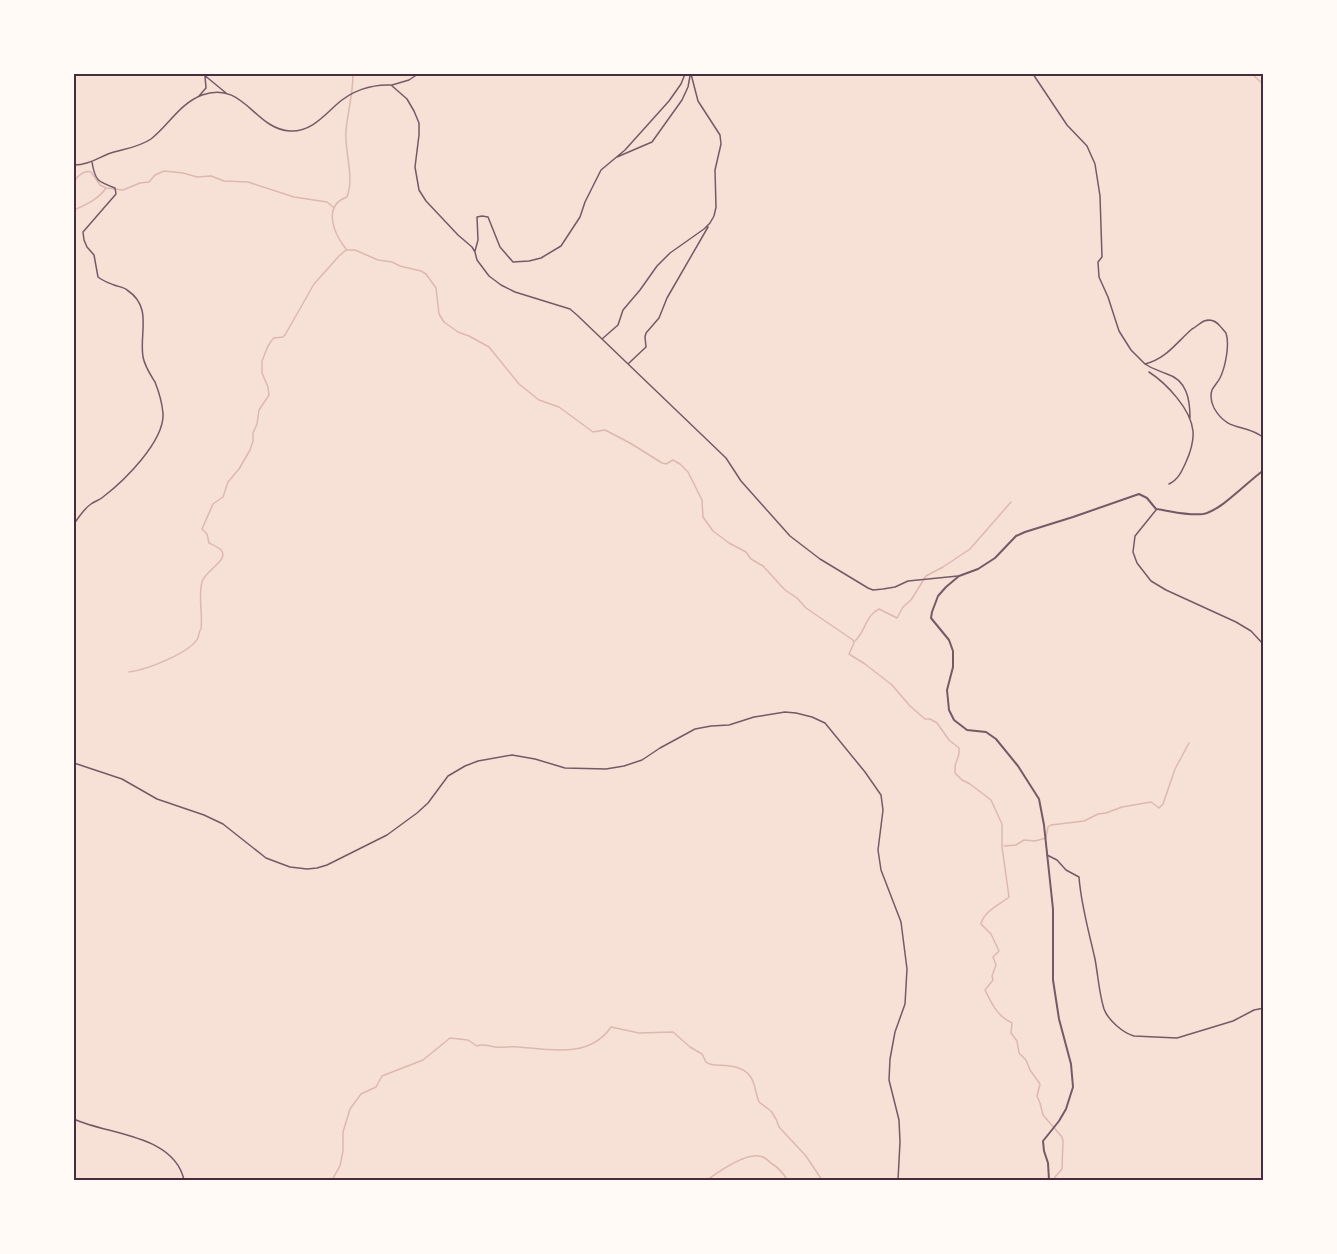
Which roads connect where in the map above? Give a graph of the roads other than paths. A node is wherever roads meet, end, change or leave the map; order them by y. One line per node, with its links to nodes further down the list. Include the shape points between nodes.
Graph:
1 (418, 74): 6 (street)
2 (685, 74): 9 (street, via 669,101)
3 (691, 74): 9 (street, via 682,100 652,141); 12 (street, via 698,101 720,135 716,207)
4 (1032, 74): 16 (street, via 1067,125 1087,146 1095,164 1100,196 1099,278 1119,331)
5 (204, 75): 7 (street); 8 (street, via 206,88)
6 (391, 85): 7 (street, via 359,90 320,120 303,130 291,131 267,123 242,100); 13 (street, via 407,99 418,123 415,166 419,190)
7 (227, 93): 8 (street, via 212,92)
8 (199, 97): 10 (street, via 183,106 151,139)
9 (613, 159): 13 (street, via 602,170 561,246 541,258 513,262 500,247 488,217 483,216 477,217)
10 (92, 162): 11 (street); 23 (street, via 96,178 116,189 116,194 83,232 84,240 94,255 98,277 126,288 142,308 143,357 159,392 163,420 146,455 102,498 89,505)
11 (74, 165)
12 (710, 223): 14 (street, via 657,266 622,310 618,325); 15 (street, via 659,318 646,333 646,347)
13 (475, 252): 14 (street, via 489,276 501,285 570,309)
14 (602, 339): 15 (street)
15 (629, 363): 24 (street, via 726,458 790,536 820,559 873,590 925,578)
16 (1145, 364): 18 (street, via 1183,383); 19 (street, via 1168,354 1203,321 1217,322 1226,333 1226,361 1210,400 1231,426)
17 (1149, 372): 18 (street, via 1174,393)
18 (1190, 419): 21 (street, via 1190,453 1181,472)
19 (1263, 438)
20 (1263, 470): 22 (street, via 1206,514)
21 (1169, 484)
22 (1156, 510): 24 (street, via 1139,494 1025,532 995,558); 25 (street, via 1135,536 1133,552 1151,581 1236,622)
23 (74, 524)
24 (959, 576): 27 (street, via 938,596 931,618 953,651 947,690 949,710 967,730 986,732 996,739 1018,766 1039,799)
25 (1263, 645)
26 (74, 763): 31 (street, via 122,779 157,799 223,824 266,858 307,869 327,865 387,835 428,803 448,777 478,761 512,755 565,768 606,769 642,760 695,729 785,712 825,723 881,795 878,850 881,870 901,922 907,969 905,1004 895,1032 889,1080 899,1120)
27 (1046, 854): 28 (street, via 1079,877 1104,1008 1128,1034 1177,1038); 32 (street, via 1053,909 1053,980 1071,1064 1072,1087 1069,1102 1043,1141)
28 (1263, 1008)
29 (74, 1119): 30 (street, via 158,1147 175,1160)
30 (184, 1180)
31 (898, 1180)
32 (1049, 1180)

